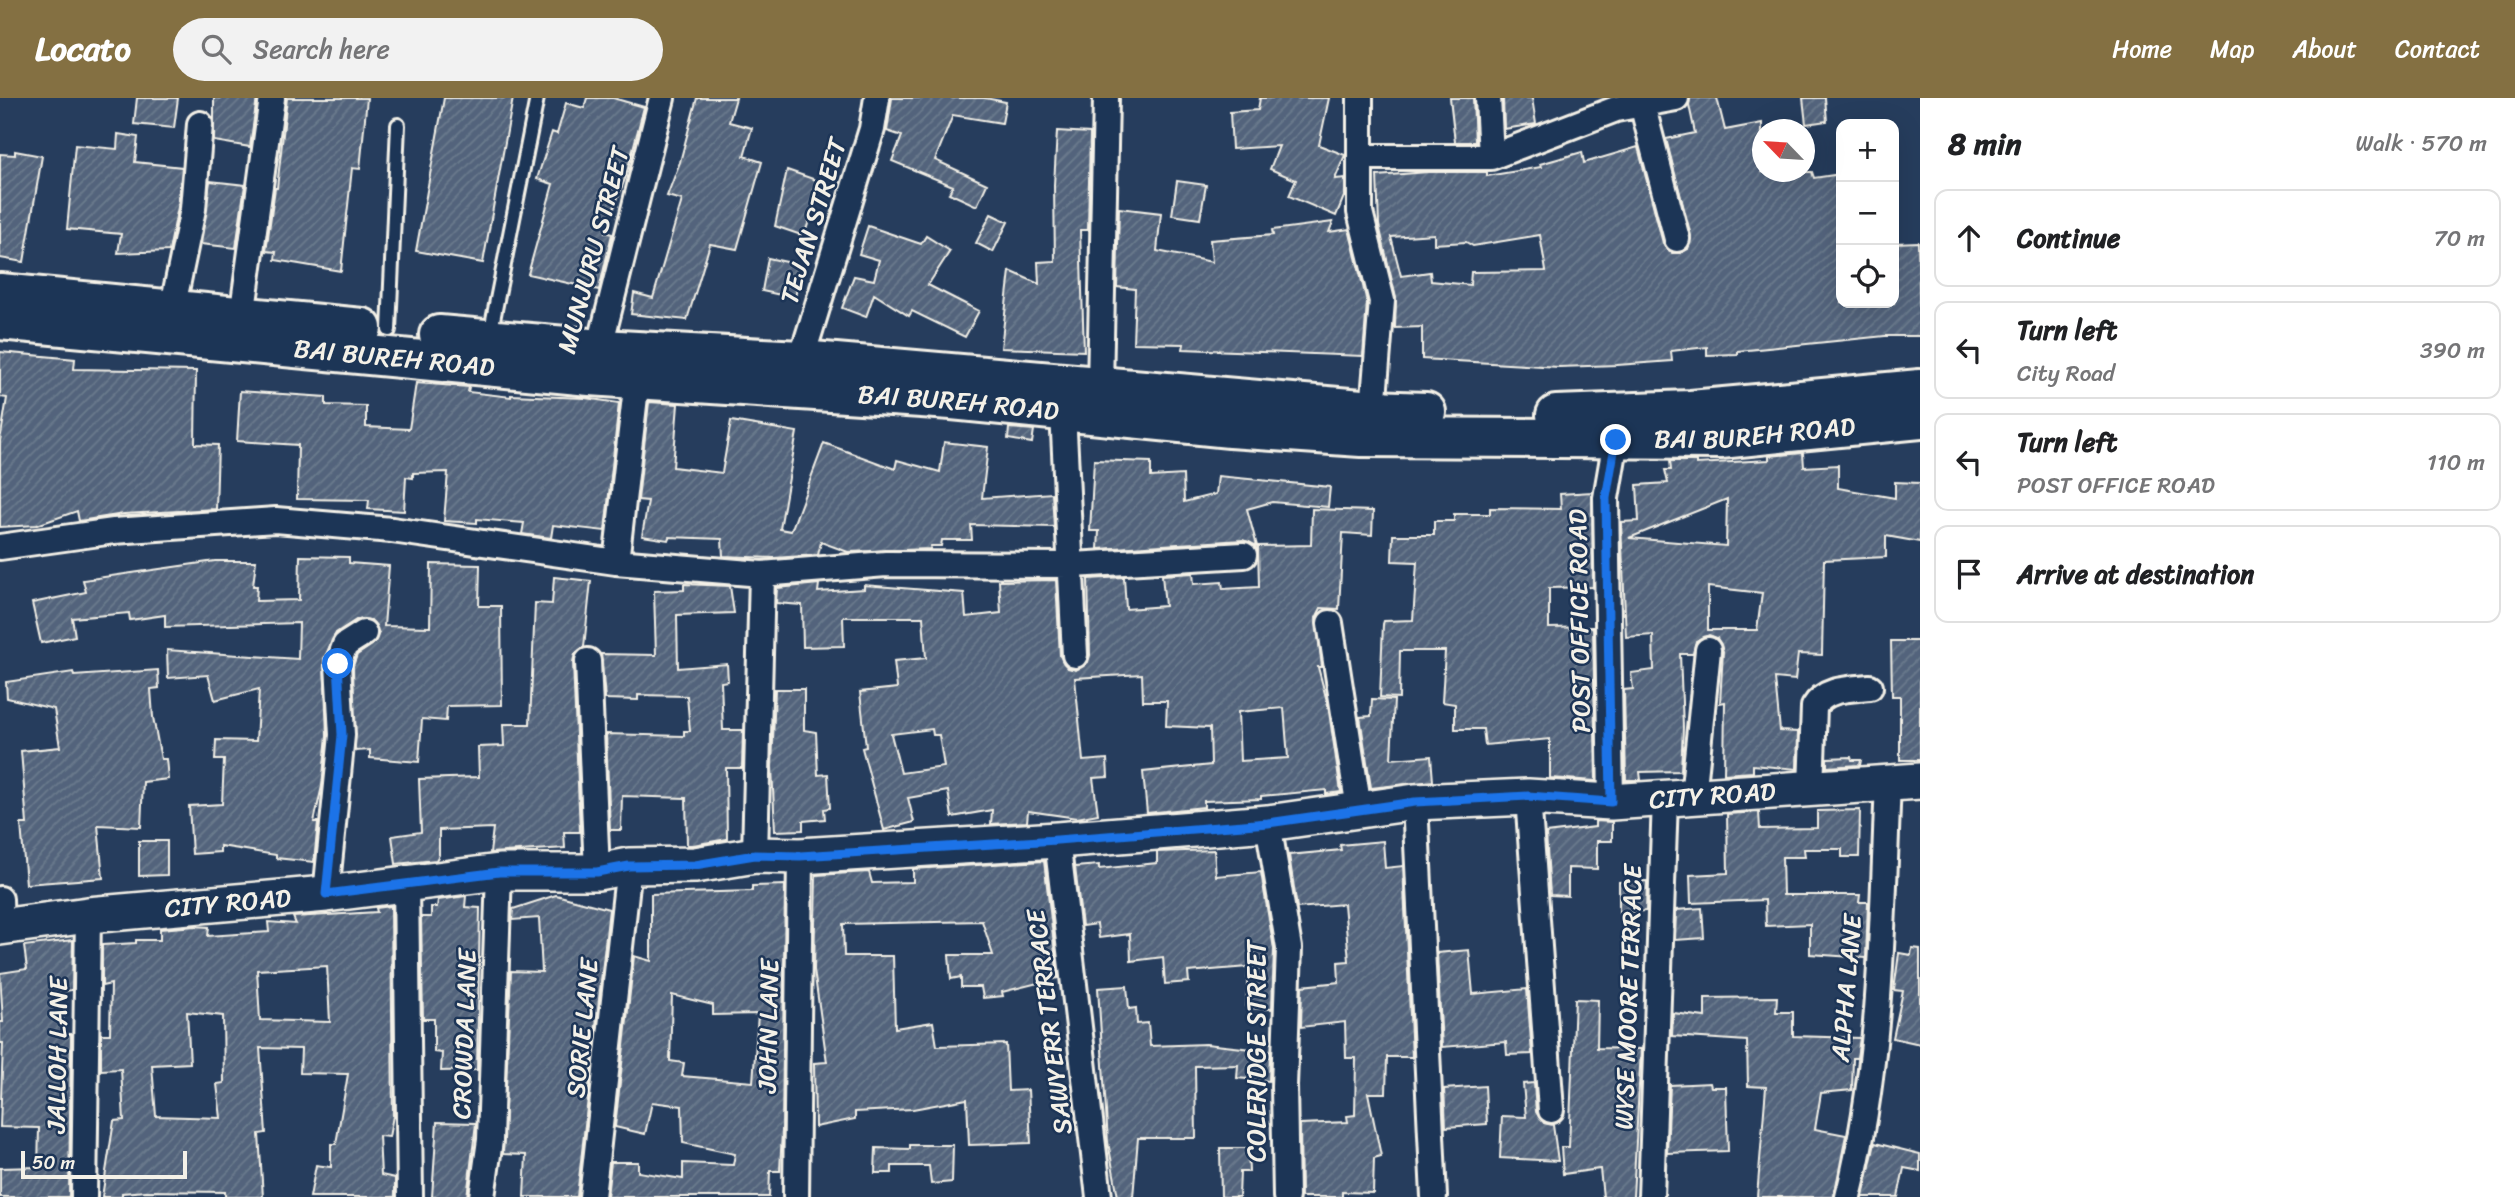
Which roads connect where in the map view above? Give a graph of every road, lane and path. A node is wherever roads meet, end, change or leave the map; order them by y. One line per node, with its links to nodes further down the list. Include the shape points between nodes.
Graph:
1 (272, 98): 17 (street)
2 (537, 98): 20 (lane)
3 (662, 98): 22 (street, MUNJURU STREET)
4 (877, 98): 21 (street, TEJAN STREET, via 872,129)
5 (1105, 98): 24 (street)
6 (1360, 98): 12 (street)
7 (1488, 98): 13 (street)
8 (1676, 98): 9 (street)
9 (1642, 104): 13 (street, via 1616,109); 14 (street)
10 (200, 124): 16 (street, via 193,209)
11 (398, 125): 19 (lane)
12 (1360, 157): 13 (street); 26 (street, via 1360,212 1382,301)
13 (1491, 157)
14 (1677, 239)
15 (0, 293): 16 (highway, BAI BUREH ROAD)
16 (172, 310): 17 (highway, BAI BUREH ROAD)
17 (242, 317): 19 (highway, BAI BUREH ROAD)
18 (0, 320): 22 (highway, BAI BUREH ROAD)
19 (389, 330): 20 (highway, BAI BUREH ROAD)
20 (489, 340): 22 (highway, BAI BUREH ROAD)
21 (801, 360): 22 (highway, BAI BUREH ROAD); 24 (highway, BAI BUREH ROAD)
22 (596, 363): 23 (highway, BAI BUREH ROAD)
23 (637, 379): 27 (highway, BAI BUREH ROAD); 32 (street)
24 (1100, 387): 26 (highway, BAI BUREH ROAD)
25 (1920, 389): 26 (highway, BAI BUREH ROAD, via 1678,411 1561,415)
26 (1373, 410)
27 (1063, 412): 29 (highway, BAI BUREH ROAD, via 1362,437); 33 (street)
28 (1920, 419): 29 (highway, BAI BUREH ROAD, via 1720,439)
29 (1616, 440): 46 (street, POST OFFICE ROAD, via 1606,498)
30 (0, 547): 32 (street, via 114,531 276,520 392,530)
31 (1244, 555): 33 (street)
32 (616, 562): 34 (street)
33 (1073, 565): 34 (street, via 886,564); 38 (street)
34 (762, 574): 50 (street)
35 (1330, 624): 47 (street)
36 (364, 633): 55 (street, via 345,645 338,664 342,735)
37 (1708, 650): 44 (street, WYSE MOORE TERRACE)
38 (1075, 655)
39 (588, 661): 52 (street, SORIE LANE)
40 (1870, 687): 42 (street, via 1830,692 1814,707)
41 (1904, 782): 42 (main road, CITY ROAD); 69 (street, ALPHA LANE, via 1858,1156)
42 (1811, 788): 44 (main road, CITY ROAD)
43 (1528, 796): 45 (main road, CITY ROAD); 46 (main road, CITY ROAD); 59 (street)
44 (1679, 798): 46 (main road, CITY ROAD); 68 (street, WYSE MOORE TERRACE)
45 (1415, 802): 47 (main road, CITY ROAD); 67 (street)
46 (1611, 802)
47 (1359, 809): 48 (main road, CITY ROAD)
48 (1268, 823): 49 (main road, CITY ROAD); 66 (street, COLERIDGE STREET, via 1289,948)
49 (1057, 840): 51 (main road, CITY ROAD); 65 (street, SAWYERR TERRACE)
50 (755, 855): 51 (main road, CITY ROAD); 52 (main road, CITY ROAD, via 695,865)
51 (800, 856): 64 (street, JOHN LANE)
52 (613, 869): 53 (main road, CITY ROAD); 63 (street, SORIE LANE)
53 (499, 872): 54 (main road, CITY ROAD); 62 (street, CROWDA LANE, via 490,1140)
54 (406, 883): 55 (main road, CITY ROAD); 61 (street)
55 (326, 894): 57 (main road, CITY ROAD)
56 (0, 899): 58 (street)
57 (89, 915): 58 (main road, CITY ROAD); 60 (street, JALLOH LANE)
58 (0, 927)
59 (1550, 1110)
60 (84, 1197)
61 (410, 1197)
62 (482, 1197)
63 (592, 1197)
64 (796, 1197)
65 (1099, 1197)
66 (1286, 1197)
67 (1434, 1197)
68 (1651, 1197)
69 (1848, 1197)

